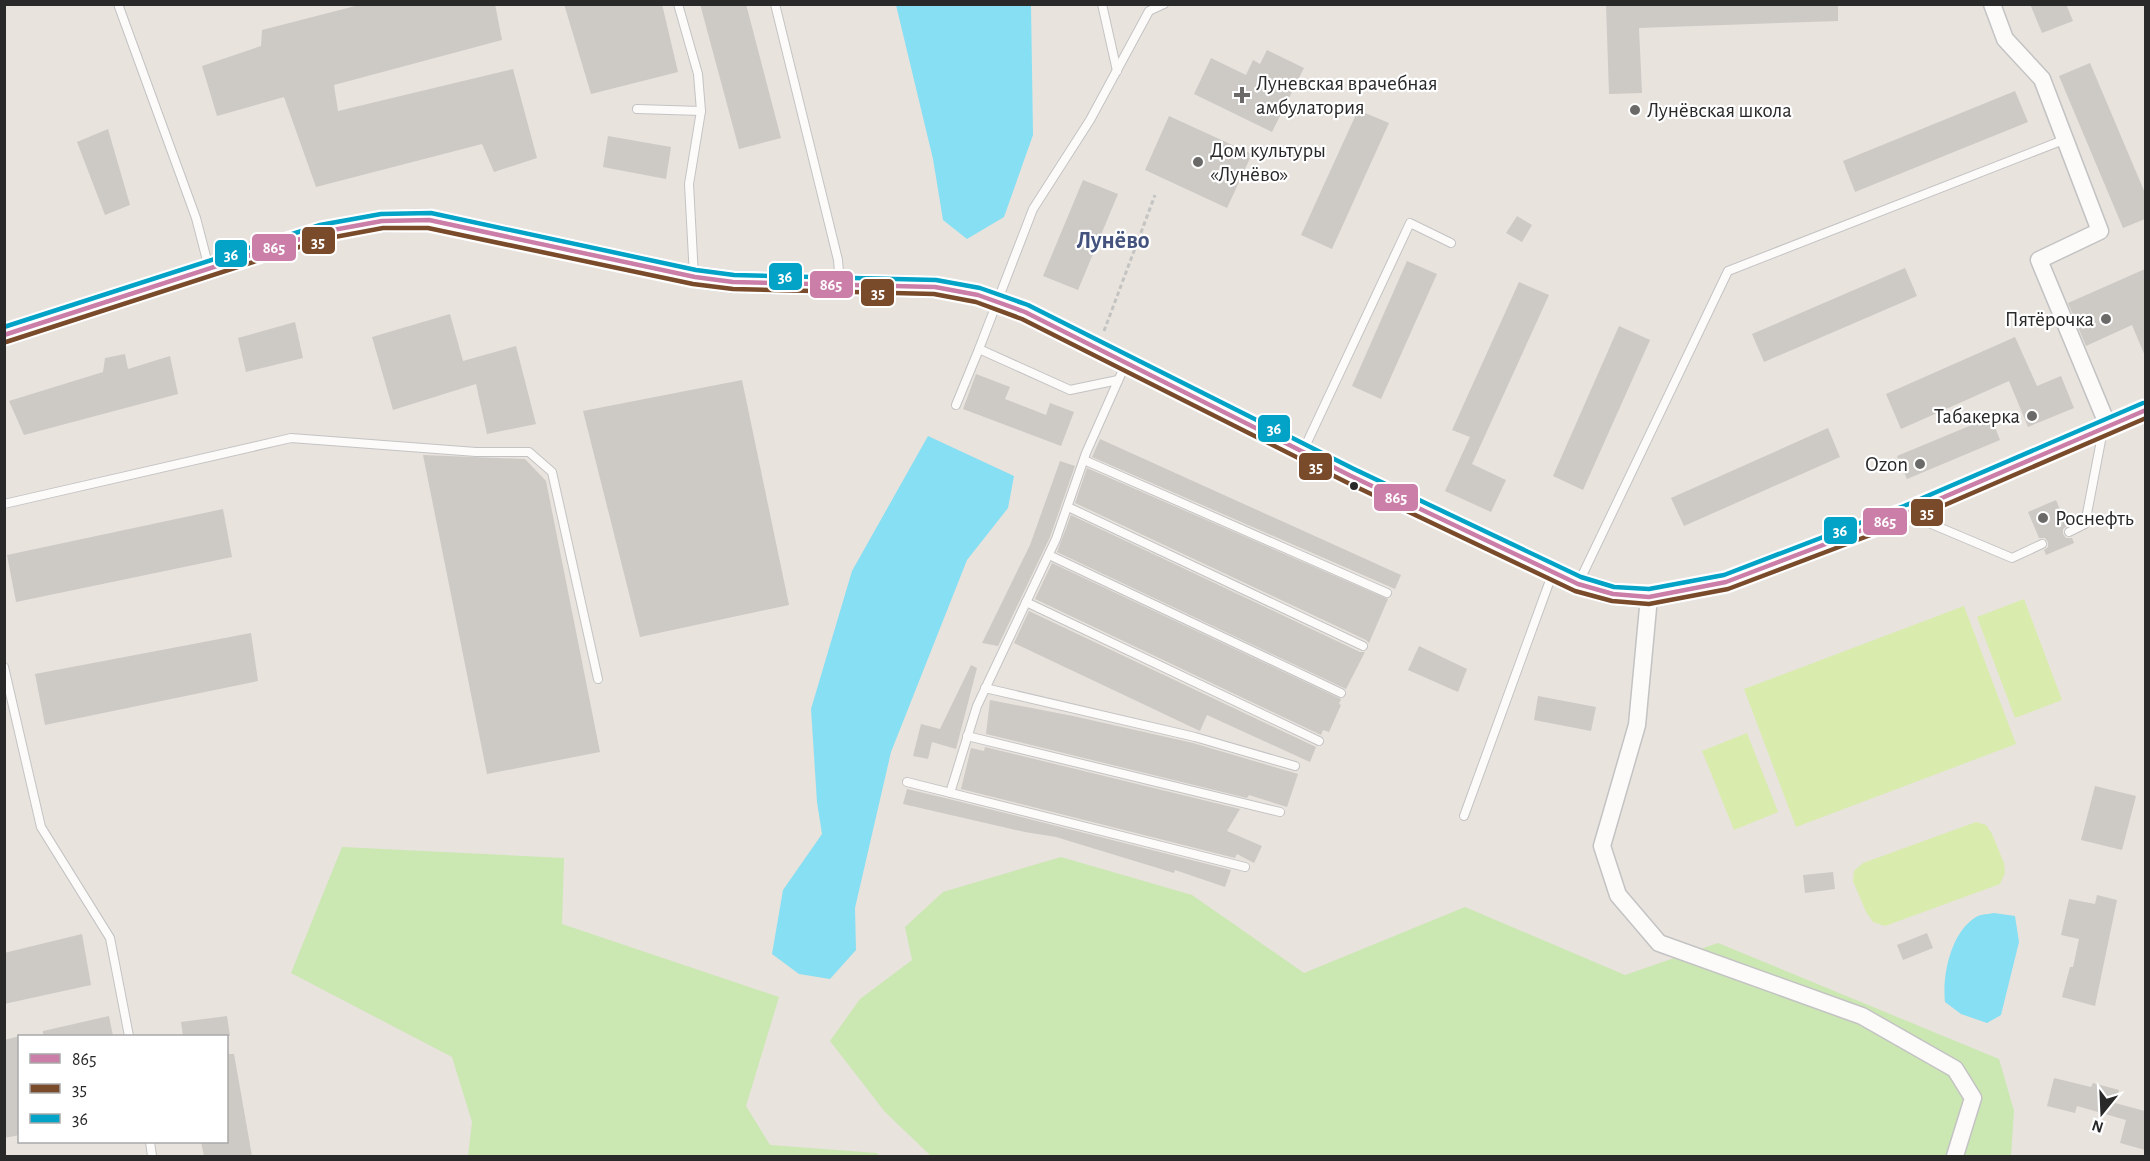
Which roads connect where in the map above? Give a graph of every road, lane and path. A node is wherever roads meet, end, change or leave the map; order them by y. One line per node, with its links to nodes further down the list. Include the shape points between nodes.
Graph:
1 (118, 4): 14 (lane, via 196,218)
2 (678, 4): 10 (lane, via 698,74)
3 (775, 4): 16 (lane, via 838,260)
4 (1102, 4): 8 (lane)
5 (1164, 4): 7 (lane)
6 (1992, 4): 11 (street, via 2005,39 2042,79)
7 (1150, 8): 8 (lane)
8 (1117, 71): 17 (lane, via 1033,209)
9 (637, 109): 10 (lane)
10 (702, 111): 15 (lane, via 689,184)
11 (2066, 139): 24 (street, via 2100,231 2039,260); 34 (lane, via 1728,271)
12 (1155, 195): 19 (path)
13 (1451, 243): 25 (lane, via 1410,224)
14 (209, 268): 15 (street, via 322,232 382,221 429,220); 18 (street)
15 (694, 277): 16 (street)
16 (840, 285): 17 (street, via 935,287)
17 (998, 302): 19 (street); 20 (lane)
18 (4, 335)
19 (1098, 348): 21 (street)
20 (979, 349): 21 (lane, via 1070,390); 22 (lane)
21 (1122, 371): 25 (street); 26 (lane)
22 (956, 405)
23 (2145, 410): 24 (street)
24 (2106, 427): 29 (street); 30 (lane, via 2085,524)
25 (1303, 452): 33 (street)
26 (1084, 460): 28 (lane); 35 (lane)
27 (4, 504): 40 (lane, via 291,438 476,452 529,452 552,472)
28 (1068, 507): 32 (lane); 38 (lane)
29 (1907, 513): 31 (lane, via 2012,558); 36 (street, via 1726,582)
30 (2069, 532)
31 (2042, 544)
32 (1049, 555): 37 (lane); 42 (lane)
33 (1553, 572): 34 (street); 49 (lane)
34 (1578, 584): 36 (street, via 1613,594)
35 (1387, 593)
36 (1649, 597): 52 (street, via 1637,725 1602,846 1618,895 1659,943 1862,1016 1955,1069 1973,1098)
37 (1026, 602): 41 (lane); 44 (lane)
38 (1363, 646)
39 (4, 667): 51 (lane, via 41,828 110,938)
40 (598, 679)
41 (985, 688): 43 (lane); 45 (lane)
42 (1341, 693)
43 (968, 736): 47 (lane); 48 (lane)
44 (1319, 741)
45 (1295, 766)
46 (907, 782): 47 (lane)
47 (950, 793): 50 (lane)
48 (1280, 812)
49 (1464, 816)
50 (1245, 867)
51 (129, 1035)
52 (1955, 1156)

